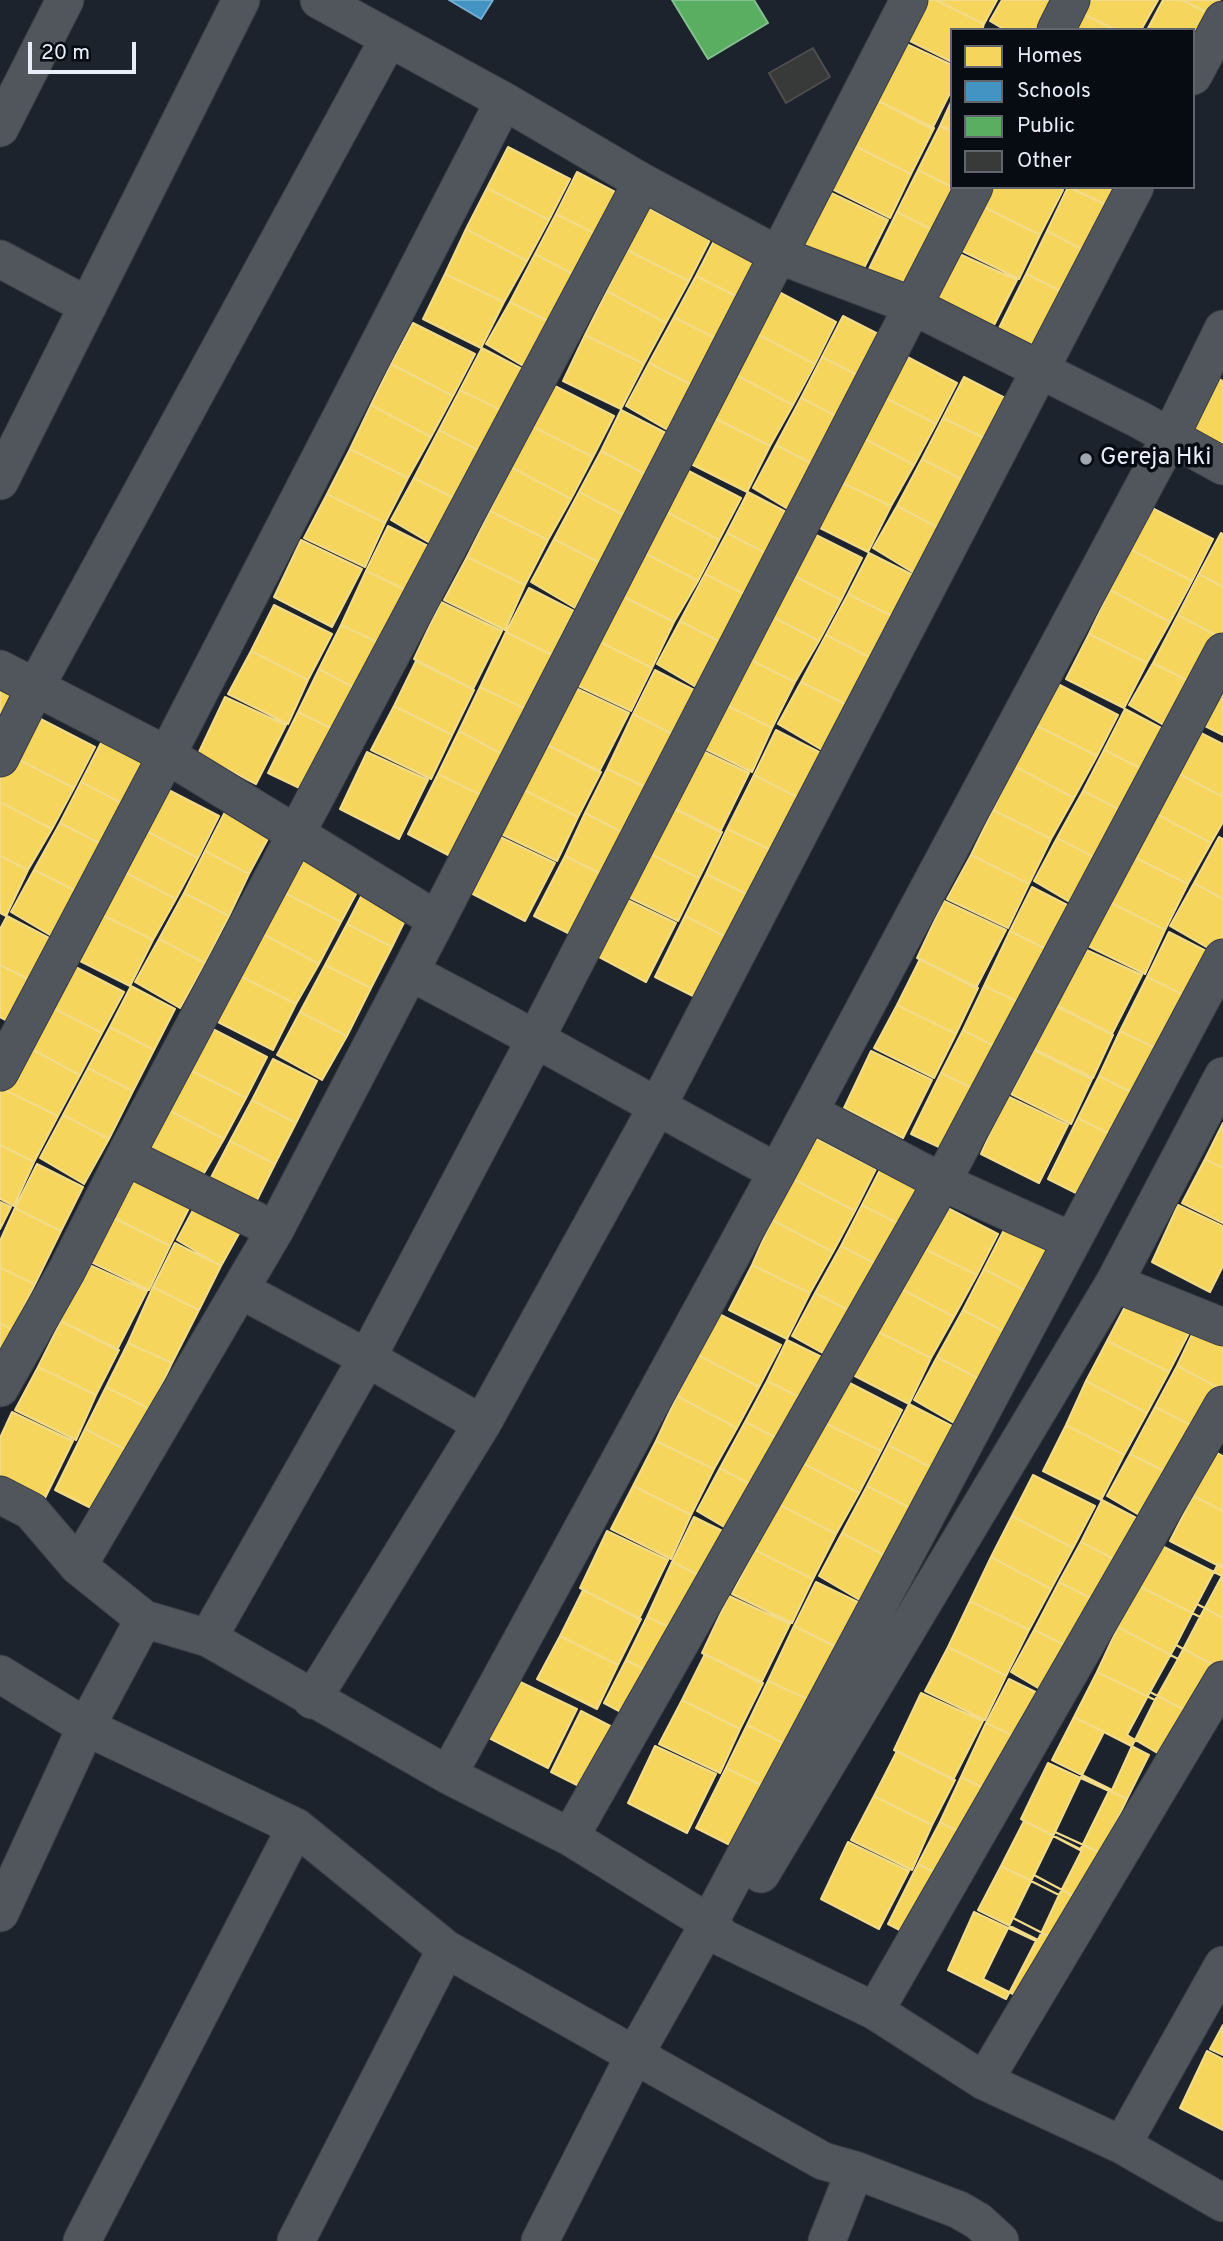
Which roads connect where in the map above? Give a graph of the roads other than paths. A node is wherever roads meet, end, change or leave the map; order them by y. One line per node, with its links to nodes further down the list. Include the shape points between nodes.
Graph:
1 (65, 0): 11 (street)
2 (241, 0): 17 (street)
3 (319, 0): 8 (street)
4 (909, 0): 15 (street)
5 (1071, 0): 7 (street)
6 (1223, 20): 9 (street)
7 (1057, 28)
8 (388, 38): 10 (street); 26 (street)
9 (1195, 72)
10 (505, 102): 12 (street); 27 (street)
11 (0, 128)
12 (642, 182): 15 (street); 29 (street)
13 (973, 189): 18 (street)
14 (1134, 189): 20 (street)
15 (778, 255): 18 (street); 30 (street)
16 (0, 259): 17 (street)
17 (88, 306): 23 (street)
18 (913, 306): 20 (street); 33 (street)
19 (1223, 329): 21 (street)
20 (1039, 369): 21 (street); 36 (street)
21 (1170, 437): 22 (street); 37 (street)
22 (1223, 466)
23 (0, 481)
24 (1223, 652): 40 (street)
25 (0, 669): 26 (street)
26 (35, 688): 27 (street); 28 (street)
27 (167, 755): 29 (street); 34 (street)
28 (0, 758)
29 (298, 834): 30 (street); 38 (street)
30 (437, 920): 32 (street)
31 (1223, 958): 42 (street)
32 (410, 972): 33 (street); 41 (street)
33 (536, 1038): 36 (street); 46 (street)
34 (0, 1072)
35 (1223, 1076): 43 (street)
36 (657, 1107): 39 (street); 49 (street)
37 (809, 1112): 39 (street); 40 (street)
38 (125, 1156): 41 (street); 47 (street)
39 (777, 1172): 58 (street)
40 (942, 1182): 42 (street); 60 (street)
41 (275, 1230): 44 (street)
42 (1072, 1241): 62 (street)
43 (1114, 1283): 45 (street); 62 (street)
44 (241, 1290): 46 (street); 51 (street)
45 (1223, 1327)
46 (367, 1358): 49 (street); 53 (street)
47 (0, 1388)
48 (1223, 1405): 65 (street)
49 (482, 1424): 56 (street)
50 (0, 1495): 51 (street, via 31,1511)
51 (78, 1566): 52 (street)
52 (144, 1619): 53 (street); 57 (street)
53 (208, 1638): 56 (street)
54 (0, 1674): 57 (street)
55 (1223, 1680): 67 (street)
56 (312, 1700): 58 (street)
57 (86, 1727): 59 (street); 61 (street)
58 (448, 1775): 60 (street)
59 (296, 1826): 63 (street); 71 (street)
60 (569, 1838): 62 (street)
61 (0, 1913)
62 (716, 1931): 65 (street); 66 (street)
63 (446, 1949): 66 (street); 72 (street)
64 (1223, 1965): 68 (street)
65 (875, 2011): 67 (street)
66 (634, 2056): 69 (street, via 823,2161); 73 (street)
67 (984, 2081): 68 (street)
68 (1122, 2145): 70 (street)
69 (855, 2170): 74 (street); 75 (street, via 959,2210)
70 (1223, 2203)
71 (82, 2241)
72 (296, 2241)
73 (540, 2241)
74 (827, 2241)
75 (1000, 2241)

